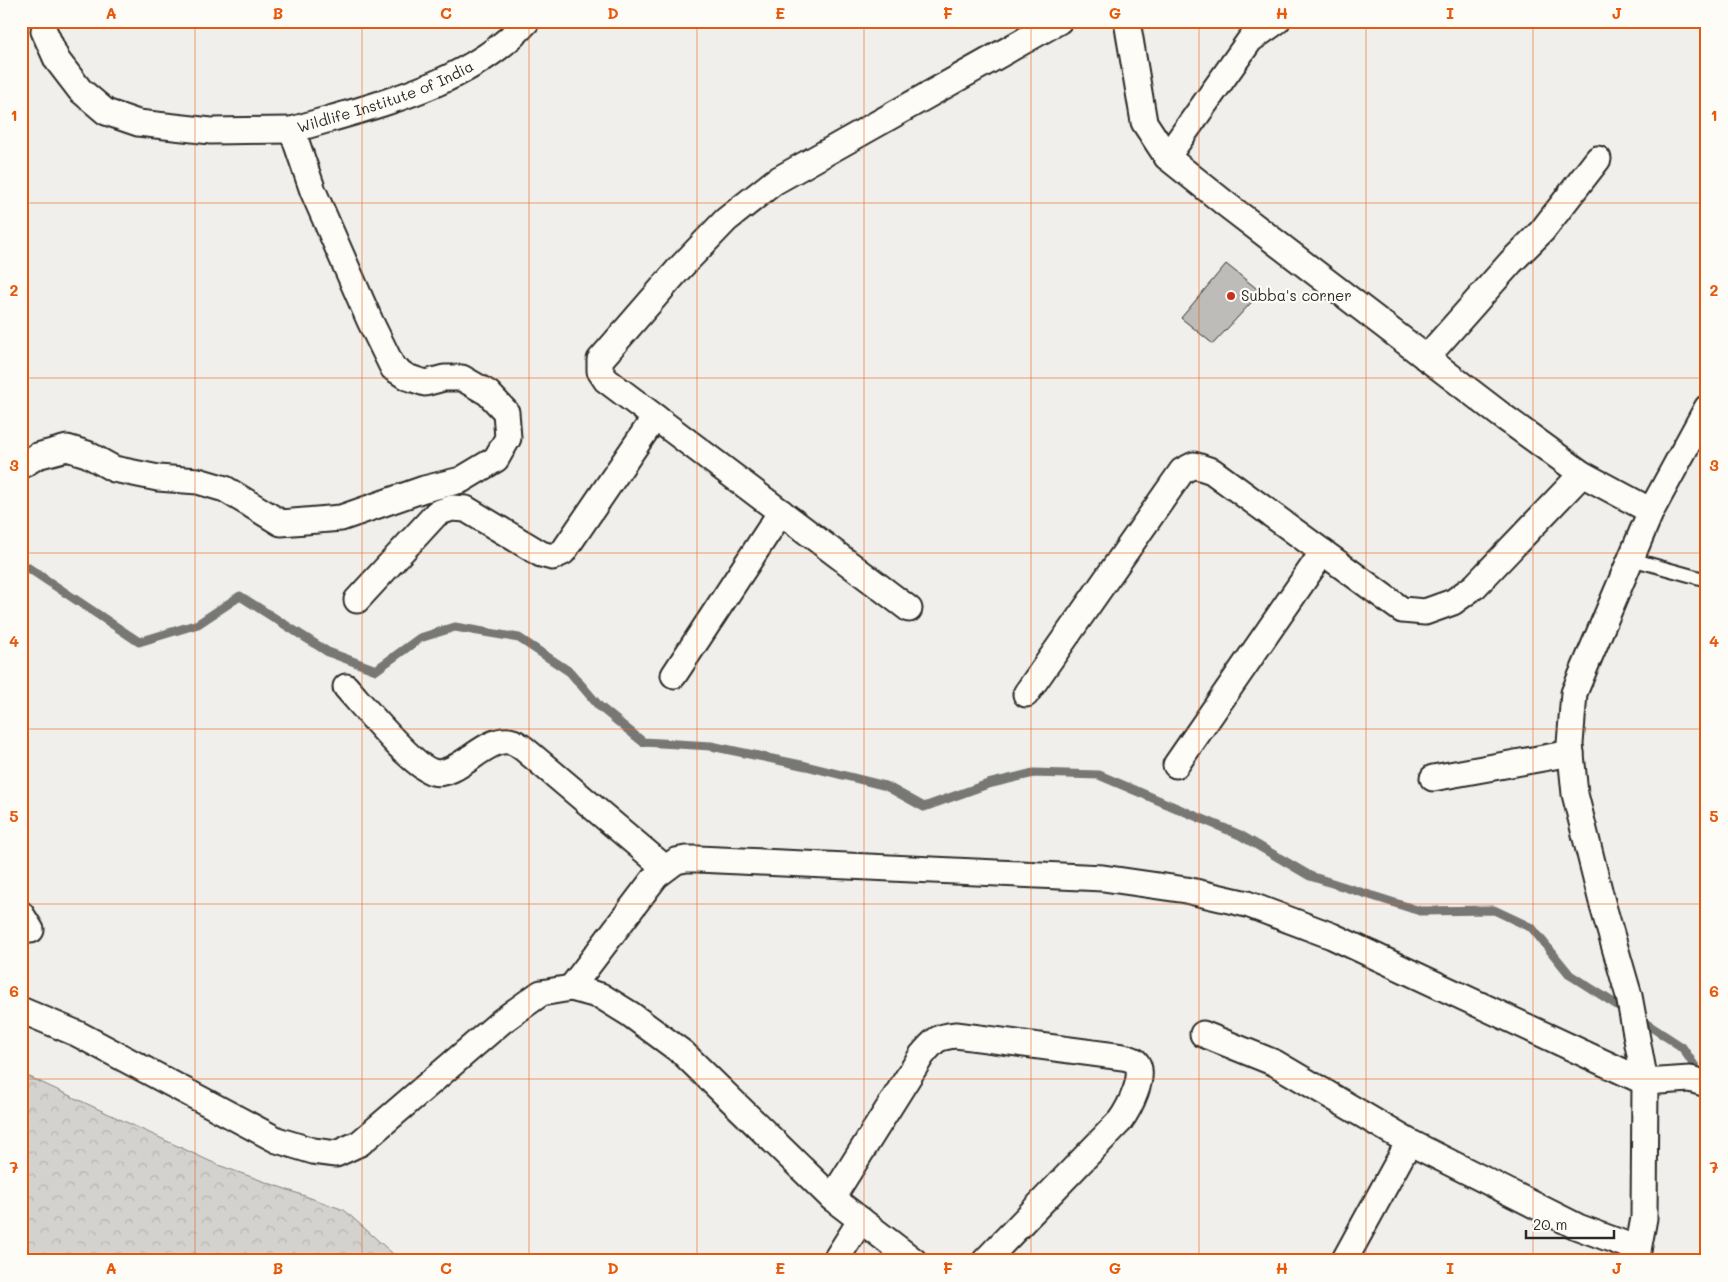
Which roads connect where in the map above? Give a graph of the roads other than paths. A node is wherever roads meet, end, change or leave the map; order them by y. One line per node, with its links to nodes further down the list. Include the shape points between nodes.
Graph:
1 (527, 21): 6 (street, Wildlife Institute of India, via 486,58 432,86)
2 (1059, 21): 11 (street, via 774,182 726,220 600,360 600,371 606,380)
3 (1127, 21): 7 (street, via 1144,122)
4 (1276, 21): 7 (street, via 1250,40)
5 (44, 31): 6 (street, via 57,60 80,90 106,112 138,123 212,131)
6 (292, 130): 12 (street, Wildlife Institute of India, via 313,191 393,368 425,383 462,378 488,393 506,412 508,438 496,459 461,480 424,489 341,518 280,522 226,489 198,481 158,478 114,469 87,454 67,448)
7 (1167, 157): 9 (street)
8 (1598, 159): 9 (street, via 1542,231)
9 (1426, 358): 13 (street)
10 (1707, 408): 14 (street)
11 (655, 417): 15 (street); 19 (street, via 563,552 552,557 541,554 466,509 452,508 437,513)
12 (29, 461)
13 (1582, 474): 14 (street); 16 (street, via 1475,586 1453,602 1425,612 1402,610)
14 (1651, 511): 17 (street)
15 (781, 512): 20 (street); 21 (street)
16 (1323, 552): 23 (street, via 1212,471 1194,465 1182,470); 25 (street)
17 (1631, 559): 18 (lane); 24 (street, via 1574,694)
18 (1707, 580)
19 (357, 600)
20 (909, 609)
21 (674, 675)
22 (346, 687): 27 (street, via 415,762 431,771 449,771 486,747 504,741 513,742)
23 (1026, 694)
24 (1571, 753): 26 (street); 31 (street, via 1575,794 1629,996)
25 (1176, 765)
26 (1433, 778)
27 (665, 868): 28 (street); 31 (street, via 676,861 698,859 1103,878 1186,890 1247,904 1332,936)
28 (571, 988): 29 (street, via 541,993 502,1021 360,1143 336,1154 277,1140 78,1034); 34 (street, via 601,996 683,1053)
29 (21, 1010)
30 (1203, 1034): 33 (street, via 1275,1063)
31 (1645, 1082): 32 (street, via 1690,1079); 36 (street, via 1644,1218)
32 (1707, 1084)
33 (1409, 1142): 36 (street); 40 (street)
34 (832, 1198): 35 (street); 39 (street, via 922,1055 936,1040 956,1035 1124,1057 1134,1061 1139,1079 1130,1105 1120,1121)
35 (861, 1220): 37 (street); 38 (street)
36 (1637, 1255)
37 (835, 1261)
38 (914, 1261)
39 (985, 1261)
40 (1344, 1261)

